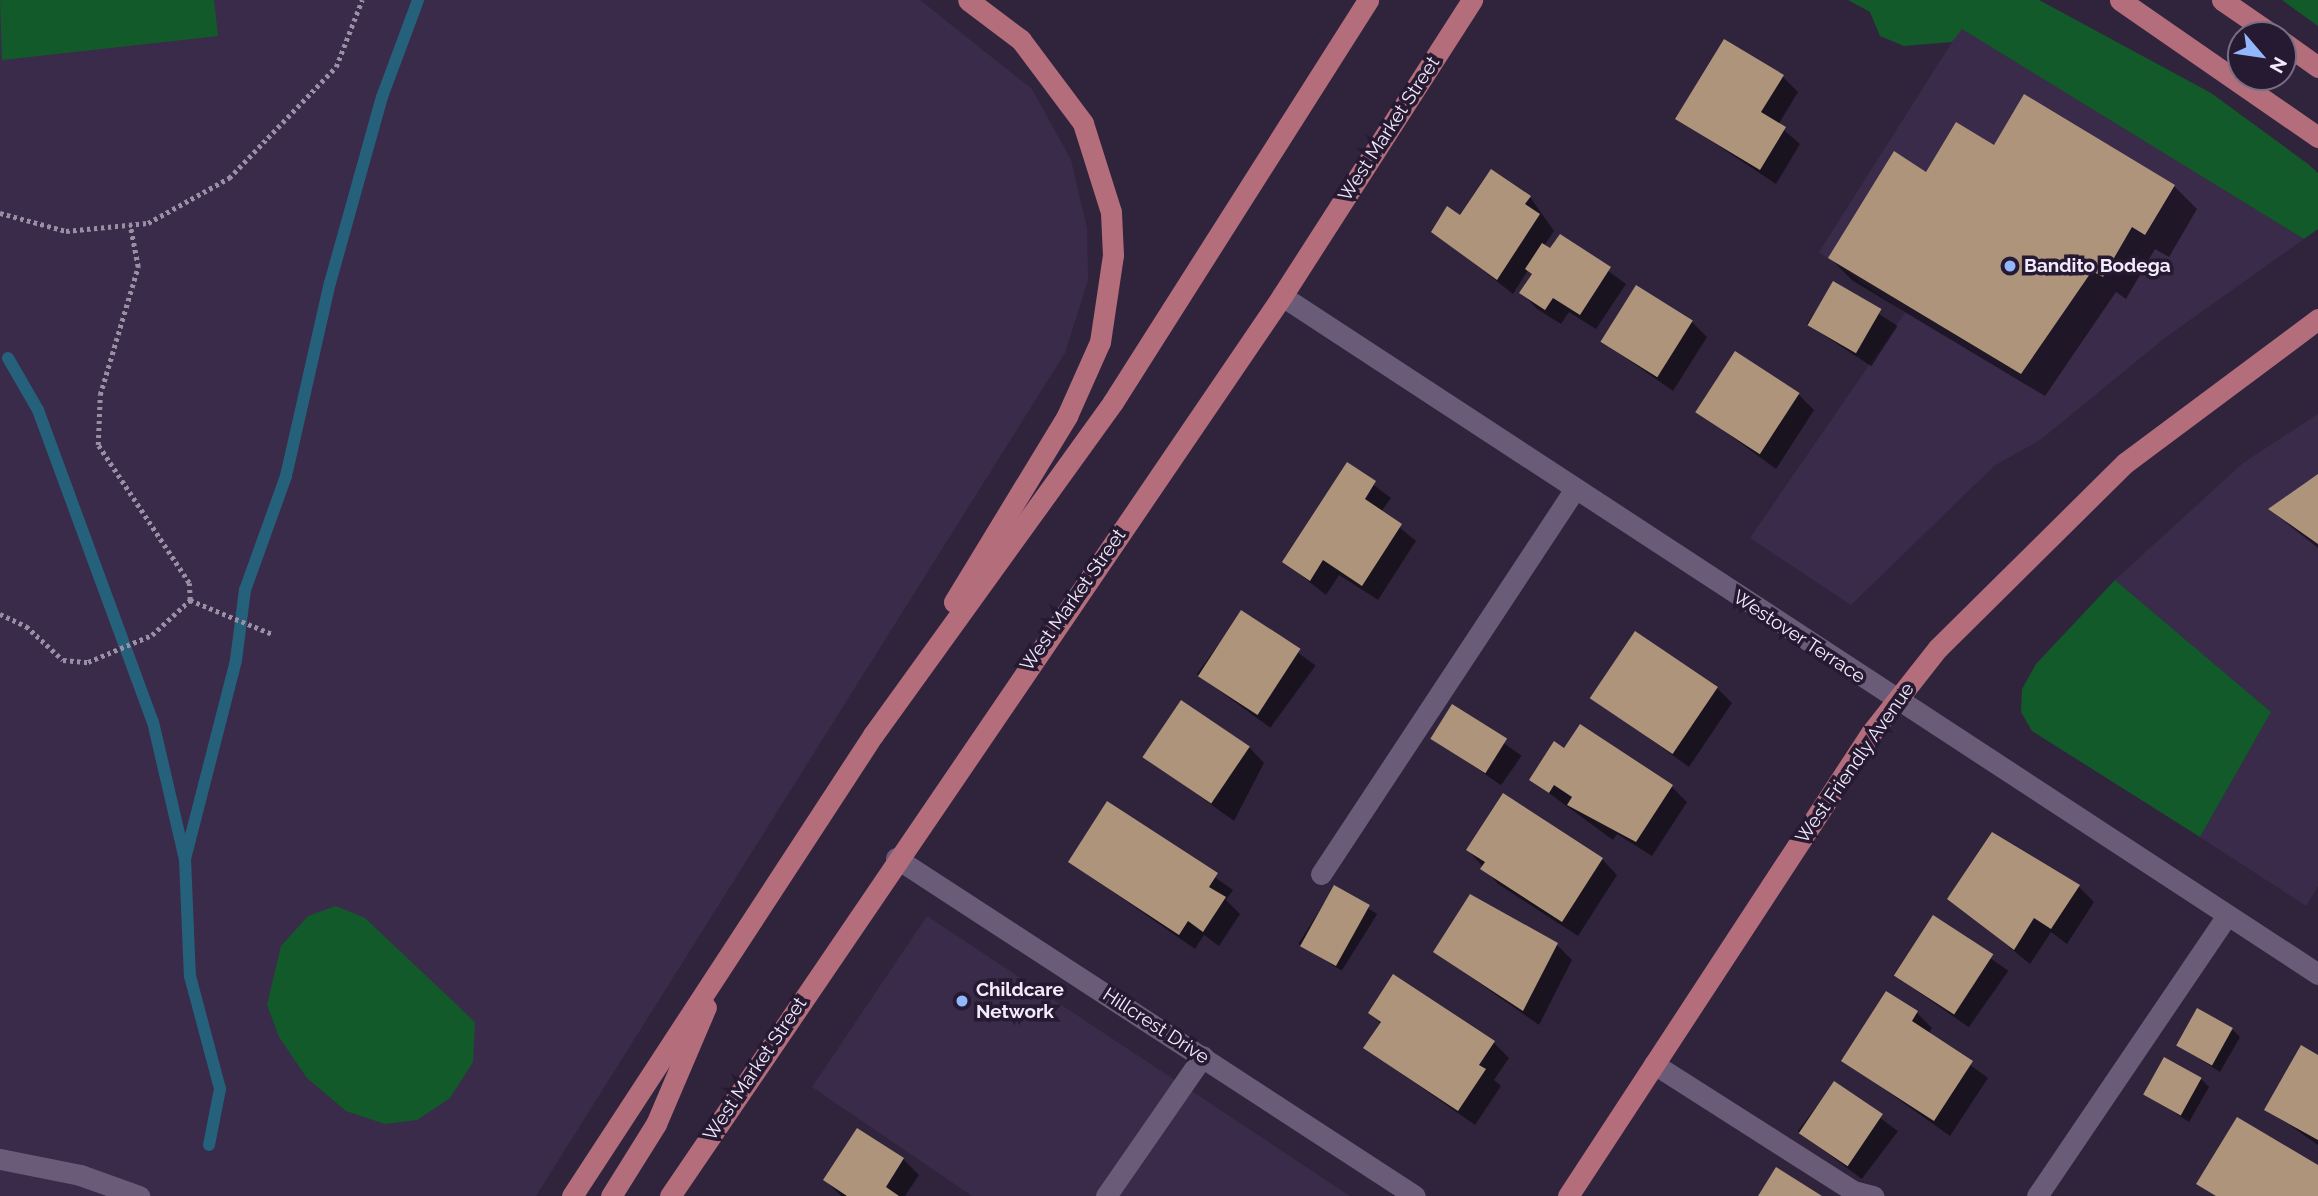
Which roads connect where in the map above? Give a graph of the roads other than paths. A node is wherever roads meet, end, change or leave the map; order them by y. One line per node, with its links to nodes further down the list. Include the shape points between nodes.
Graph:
1 (968, 0): 14 (main road, via 1021,40 1083,123 1111,212 1110,304 1068,416)
2 (1368, 0): 14 (main road, via 1113,402)
3 (1472, 0): 10 (main road, West Market Street)
4 (2120, 0): 9 (main road)
5 (2222, 0): 6 (main road)
6 (2253, 21)
7 (2297, 51): 8 (main road)
8 (2318, 67)
9 (2318, 137)
10 (1282, 296): 12 (street, Westover Terrace); 15 (main road, West Market Street)
11 (2318, 319): 13 (main road, West Friendly Avenue, via 2125,463 2045,536)
12 (1575, 489): 13 (street, Westover Terrace); 16 (street)
13 (1895, 700): 17 (street, Westover Terrace); 21 (main road, West Friendly Avenue)
14 (873, 735): 18 (main road)
15 (896, 858): 20 (street, Hillcrest Drive); 26 (main road, West Market Street)
16 (1321, 874)
17 (2227, 915): 19 (street, Westover Terrace); 31 (street)
18 (729, 954): 24 (main road); 25 (main road, via 656,1124)
19 (2318, 974)
20 (1203, 1056): 27 (street); 28 (street, Hillcrest Drive)
21 (1654, 1064): 29 (main road, West Friendly Avenue); 30 (street, via 1853,1191)
22 (0, 1160): 23 (street, via 58,1169)
23 (139, 1196)
24 (572, 1196)
25 (611, 1196)
26 (670, 1196)
27 (1106, 1196)
28 (1415, 1196)
29 (1568, 1196)
30 (1873, 1196)
31 (2037, 1196)

